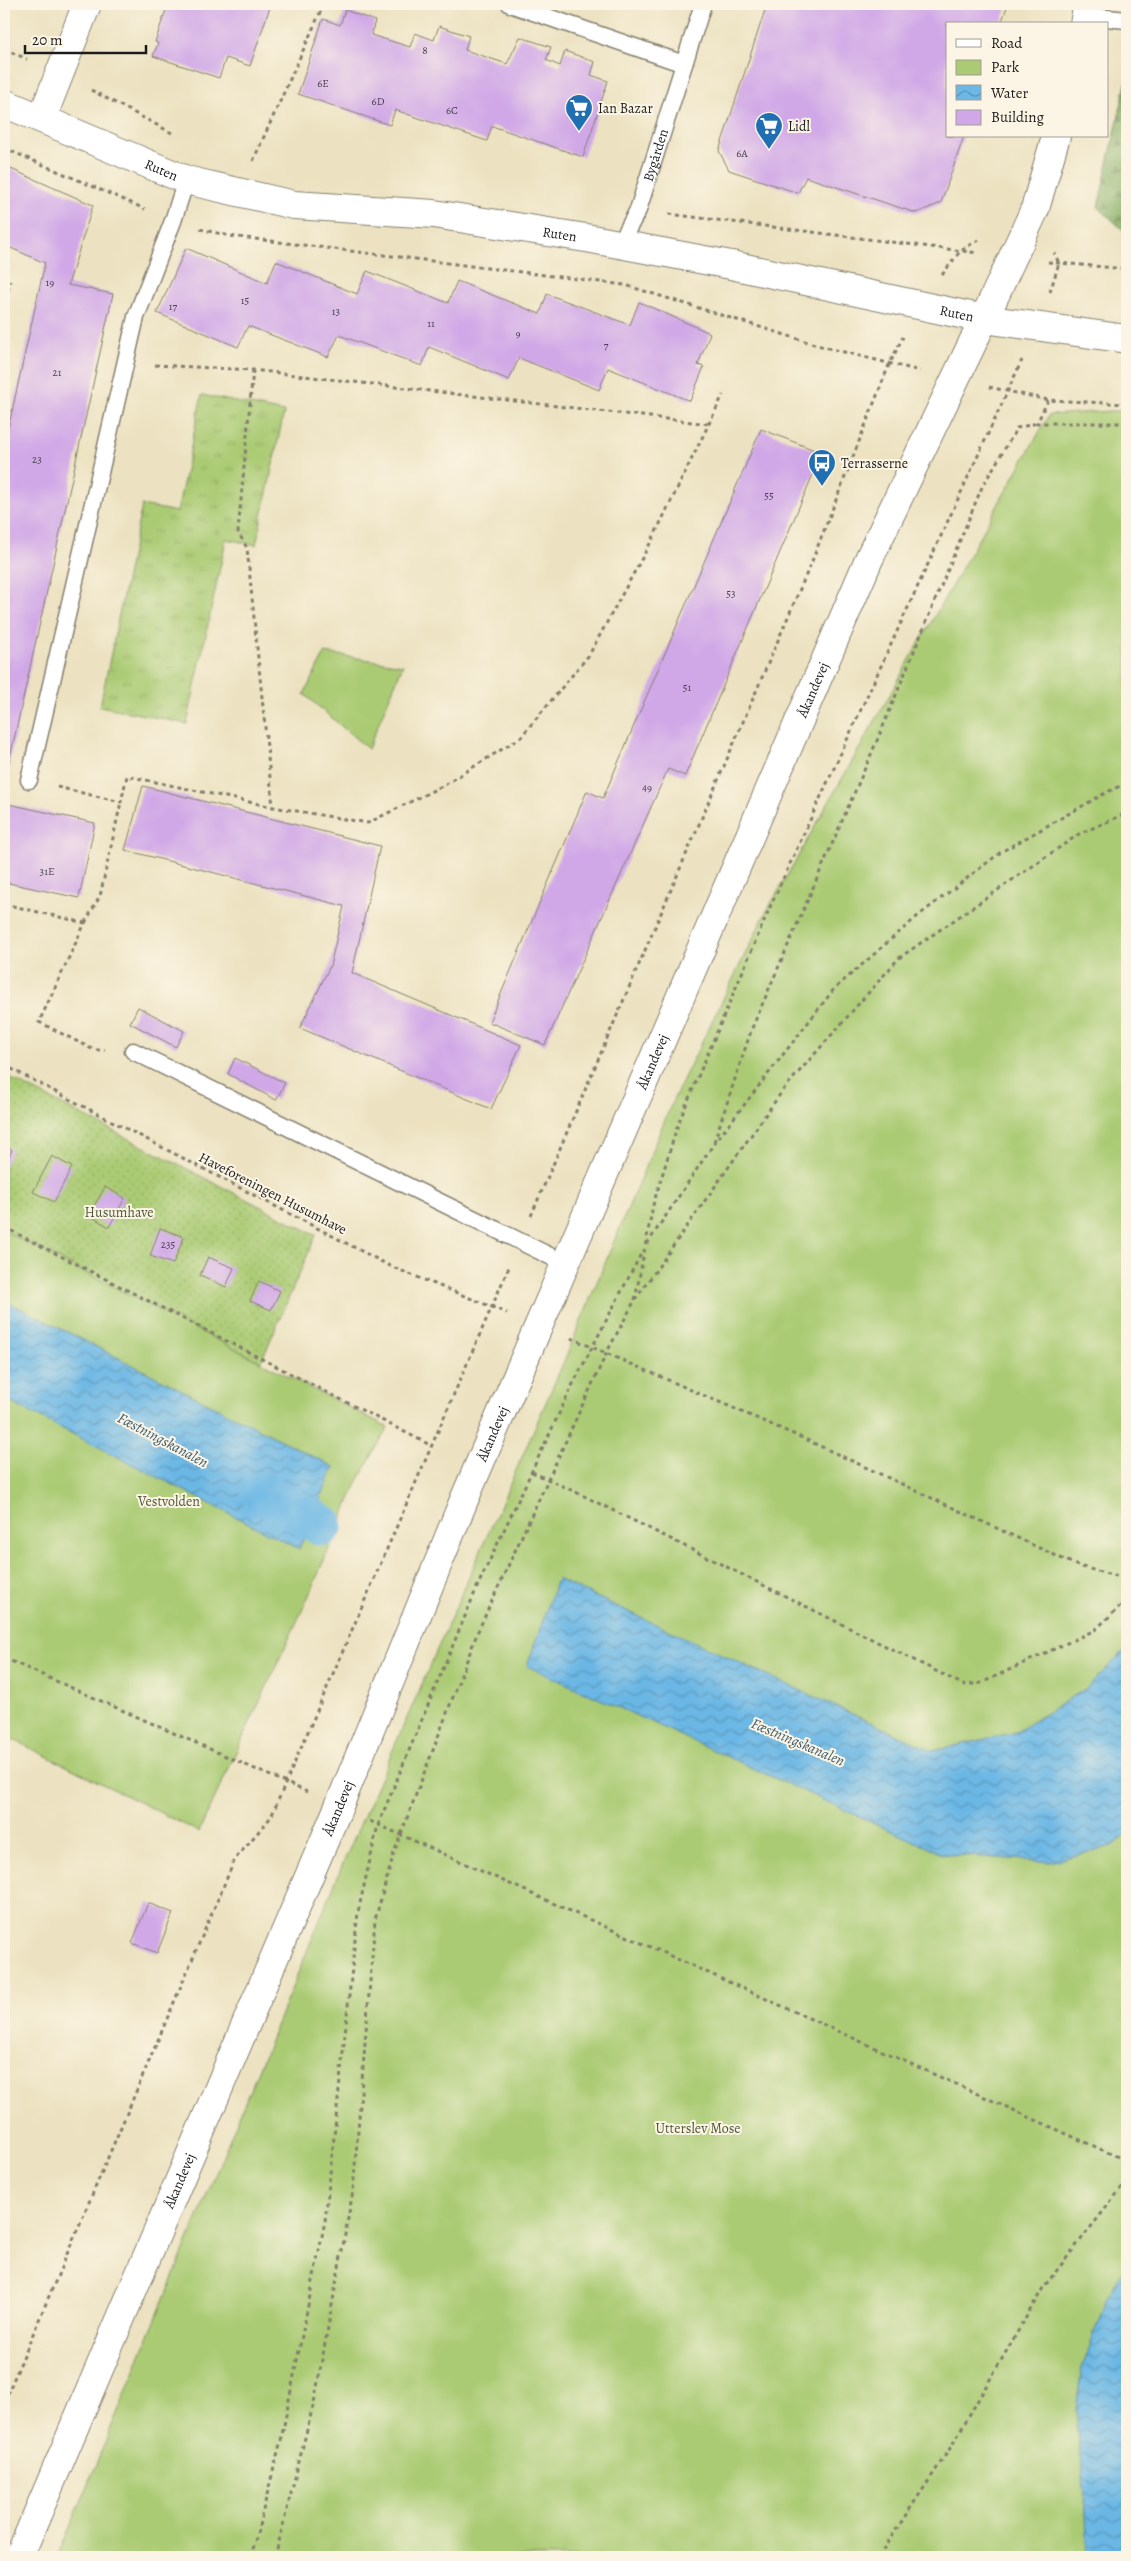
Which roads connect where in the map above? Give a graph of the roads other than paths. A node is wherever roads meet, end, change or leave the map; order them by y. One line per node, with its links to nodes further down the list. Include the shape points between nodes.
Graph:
1 (87, 4): 8 (street)
2 (510, 4): 6 (lane)
3 (703, 4): 6 (lane, Bygården)
4 (1086, 14): 5 (lane)
5 (1127, 20)
6 (684, 64): 11 (lane, Bygården, via 638,210)
7 (4, 102): 8 (street, Ruten)
8 (42, 118): 10 (street, Ruten)
9 (1055, 138): 12 (street, via 1035,209)
10 (186, 180): 11 (street, Ruten, via 294,205 434,214); 14 (lane, via 136,317)
11 (620, 244): 12 (street, Ruten)
12 (984, 319): 13 (street, Ruten); 16 (street, Åkandevej, via 869,559)
13 (1127, 339)
14 (29, 780)
15 (133, 1051): 16 (lane)
16 (566, 1264): 17 (street, Åkandevej)
17 (19, 2557)

